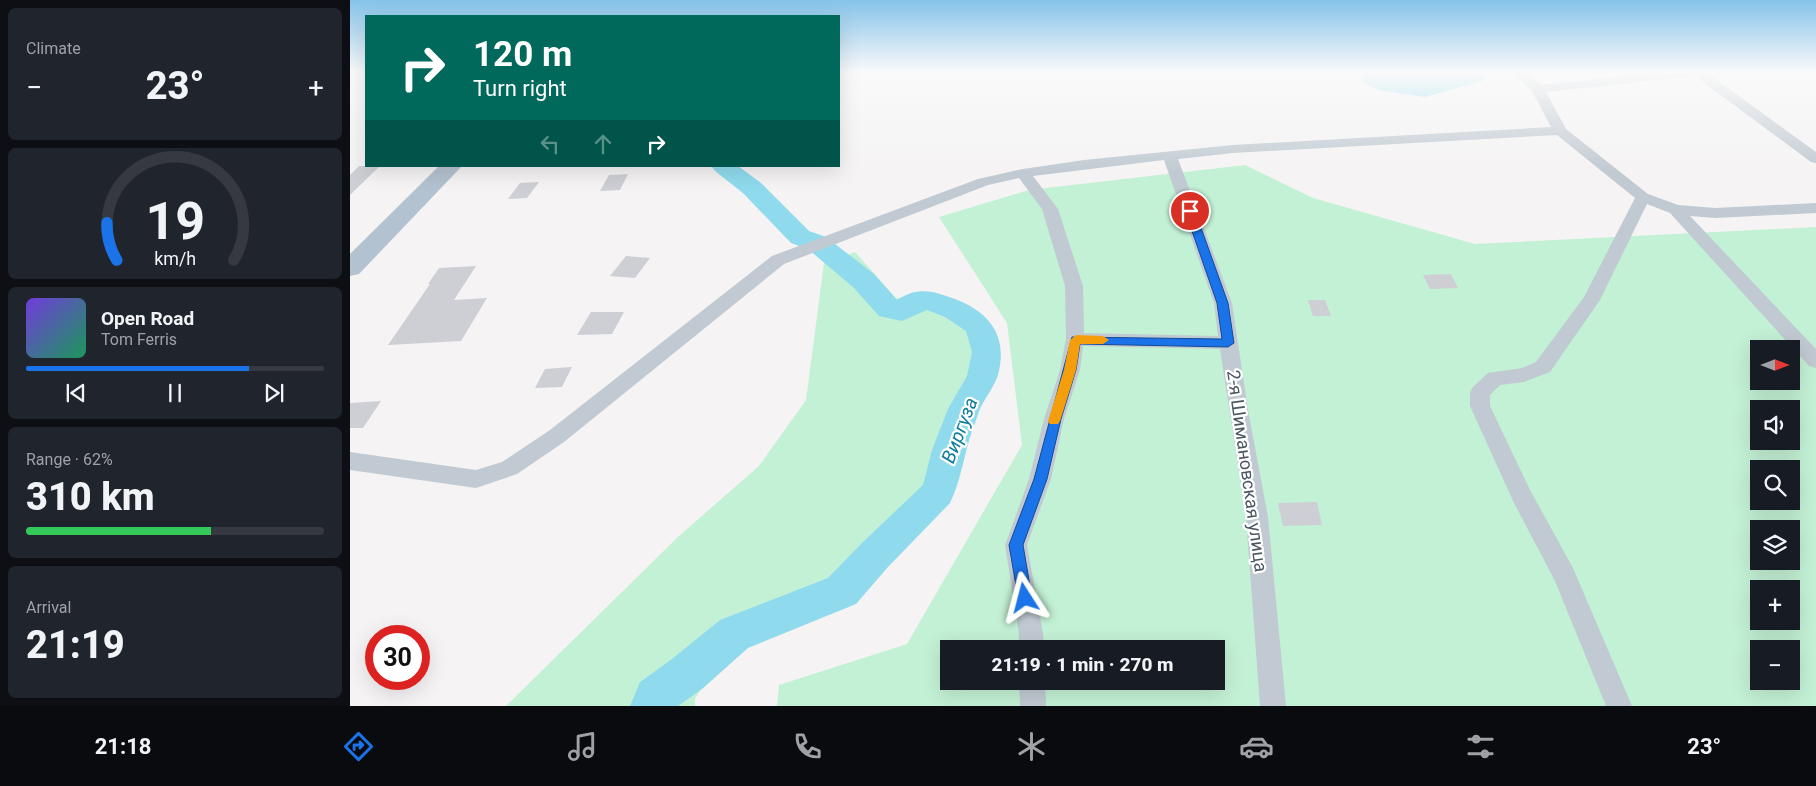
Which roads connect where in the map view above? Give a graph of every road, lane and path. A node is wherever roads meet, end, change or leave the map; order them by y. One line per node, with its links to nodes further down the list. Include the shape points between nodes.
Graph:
1 (1547, 106): 3 (street)
2 (1743, 106): 5 (street)
3 (1560, 131): 4 (street, via 1233,149); 8 (street)
4 (1170, 156): 7 (street); 13 (street, 2-я Шимановская улица, via 1222,303)
5 (1816, 159)
6 (450, 167): 11 (main road)
7 (1023, 173): 12 (street, via 1050,209 1074,286); 15 (street, via 983,182 778,260 557,436 509,468 476,479)
8 (1643, 198): 10 (street); 20 (street, via 1591,300 1542,367 1524,376 1494,378 1480,392 1480,406 1522,496 1565,576)
9 (1816, 208): 10 (street, via 1715,213)
10 (1676, 210): 14 (street)
11 (350, 268)
12 (1076, 340): 13 (street); 16 (street, via 1040,479 1016,545)
13 (1228, 343): 19 (street, 2-я Шимановская улица, via 1257,517)
14 (1816, 361)
15 (350, 461)
16 (1031, 640)
17 (1032, 690): 18 (street)
18 (1033, 706)
19 (1274, 706)
20 (1619, 706)

